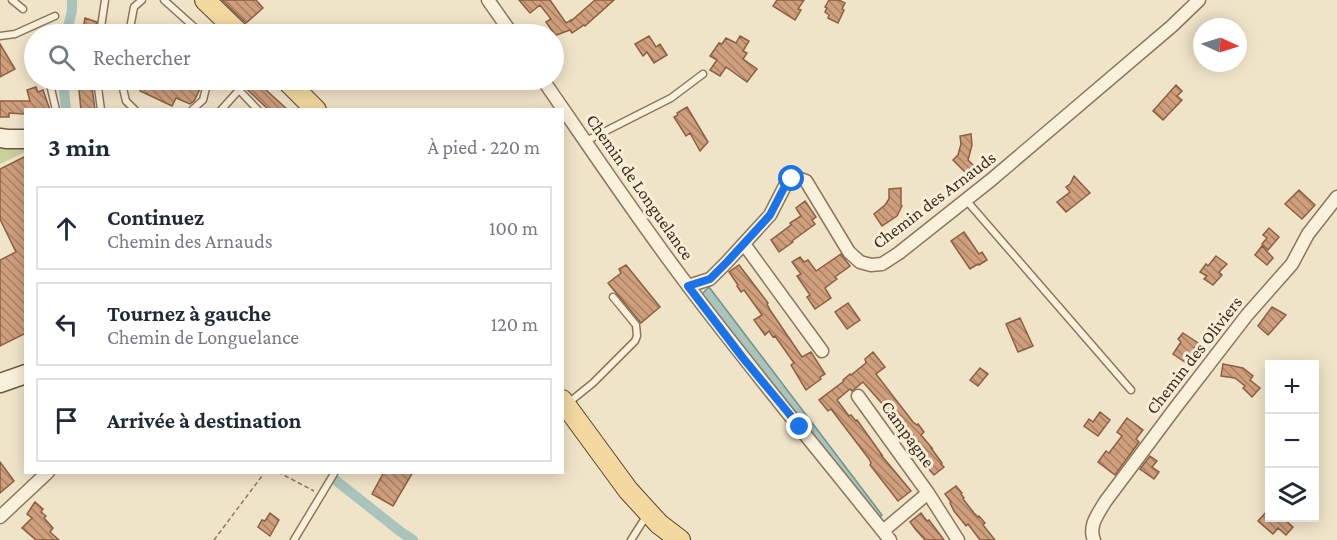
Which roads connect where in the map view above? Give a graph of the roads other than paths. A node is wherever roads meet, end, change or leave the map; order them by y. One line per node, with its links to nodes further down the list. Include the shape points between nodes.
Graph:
1 (12, 0): 8 (lane)
2 (105, 0): 11 (lane)
3 (142, 0): 12 (lane, via 134,7)
4 (164, 0): 13 (lane)
5 (206, 0): 14 (main road)
6 (488, 0): 15 (street)
7 (1199, 0): 40 (street, Chemin des Arnauds)
8 (23, 9)
9 (55, 16): 10 (lane)
10 (37, 24)
11 (101, 24)
12 (131, 24)
13 (191, 24)
14 (230, 24)
15 (505, 24)
16 (24, 30): 17 (lane)
17 (0, 36)
18 (703, 74): 38 (lane, via 671,98)
19 (51, 90): 27 (lane)
20 (98, 90): 28 (lane)
21 (123, 90): 29 (lane)
22 (206, 90): 30 (lane, via 203,100)
23 (239, 90): 31 (lane)
24 (239, 90): 32 (lane)
25 (296, 90): 33 (main road)
26 (550, 90): 34 (street, Chemin de Longuelance)
27 (56, 108)
28 (101, 108)
29 (133, 108)
30 (194, 108)
31 (223, 108)
32 (256, 108)
33 (314, 108)
34 (563, 108)
35 (564, 110): 38 (street, Chemin de Longuelance)
36 (0, 138): 37 (street)
37 (24, 138)
38 (586, 141): 42 (street, Chemin de Longuelance)
39 (1337, 196): 60 (street, Chemin des Oliviers, via 1308,234 1292,264 1246,315 1105,502 1095,519)
40 (966, 200): 41 (street, Chemin des Arnauds, via 899,253 882,264 871,265 860,262 849,252 807,181 792,179 770,215); 47 (lane)
41 (744, 244): 42 (street, Chemin des Arnauds, via 710,279); 44 (street)
42 (688, 286): 55 (street, Chemin de Longuelance)
43 (613, 297): 49 (lane, via 636,325 635,341 593,383)
44 (822, 351)
45 (24, 375): 46 (street)
46 (0, 383)
47 (1131, 390)
48 (858, 396): 52 (street, Campagne)
49 (564, 402): 53 (main road)
50 (46, 474): 54 (street)
51 (334, 474): 56 (lane)
52 (928, 493): 55 (street, Campagne); 59 (street, Campagne)
53 (649, 513): 57 (lane); 58 (main road)
54 (0, 517)
55 (886, 536)
56 (294, 540)
57 (631, 540)
58 (680, 540)
59 (958, 540)
60 (1094, 540)

